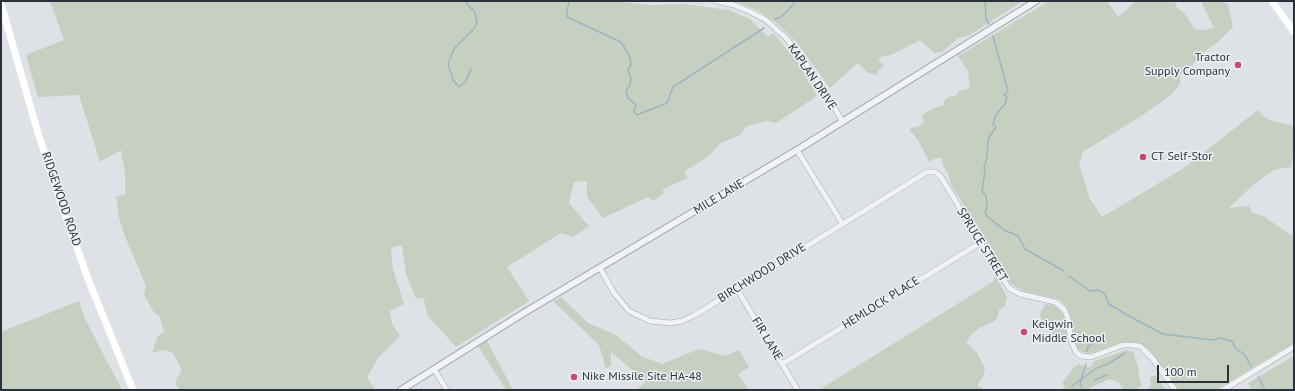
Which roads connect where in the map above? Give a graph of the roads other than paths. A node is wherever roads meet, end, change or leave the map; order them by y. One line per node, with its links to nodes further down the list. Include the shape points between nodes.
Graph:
1 (717, 1): 6 (street, KAPLAN DRIVE, via 753,13 766,20 786,38 806,63)
2 (1036, 1): 6 (street, MILE LANE)
3 (1272, 1): 5 (main road)
4 (1, 4): 17 (main road, RIDGEWOOD ROAD, via 38,133 62,205 88,279)
5 (1294, 32)
6 (843, 122): 7 (street, MILE LANE)
7 (797, 150): 9 (street); 11 (street, MILE LANE)
8 (934, 172): 9 (street, BIRCHWOOD DRIVE, via 927,172); 10 (street, SPRUCE STREET, via 940,177)
9 (842, 223): 12 (street, BIRCHWOOD DRIVE)
10 (980, 243): 14 (street, HEMLOCK PLACE); 20 (street, SPRUCE STREET, via 1009,288 1020,294 1054,302 1063,308 1068,318 1072,346 1077,353 1091,357 1123,345 1140,346 1153,359)
11 (600, 268): 12 (street, BIRCHWOOD DRIVE, via 614,293 629,311 650,321 682,321); 15 (street, MILE LANE)
12 (737, 288): 14 (street, FIR LANE)
13 (1294, 347): 21 (street)
14 (782, 364): 16 (street, FIR LANE)
15 (434, 369): 18 (street, MILE LANE); 19 (street)
16 (797, 389)
17 (133, 390)
18 (401, 390)
19 (446, 390)
20 (1175, 390)
21 (1223, 390)

